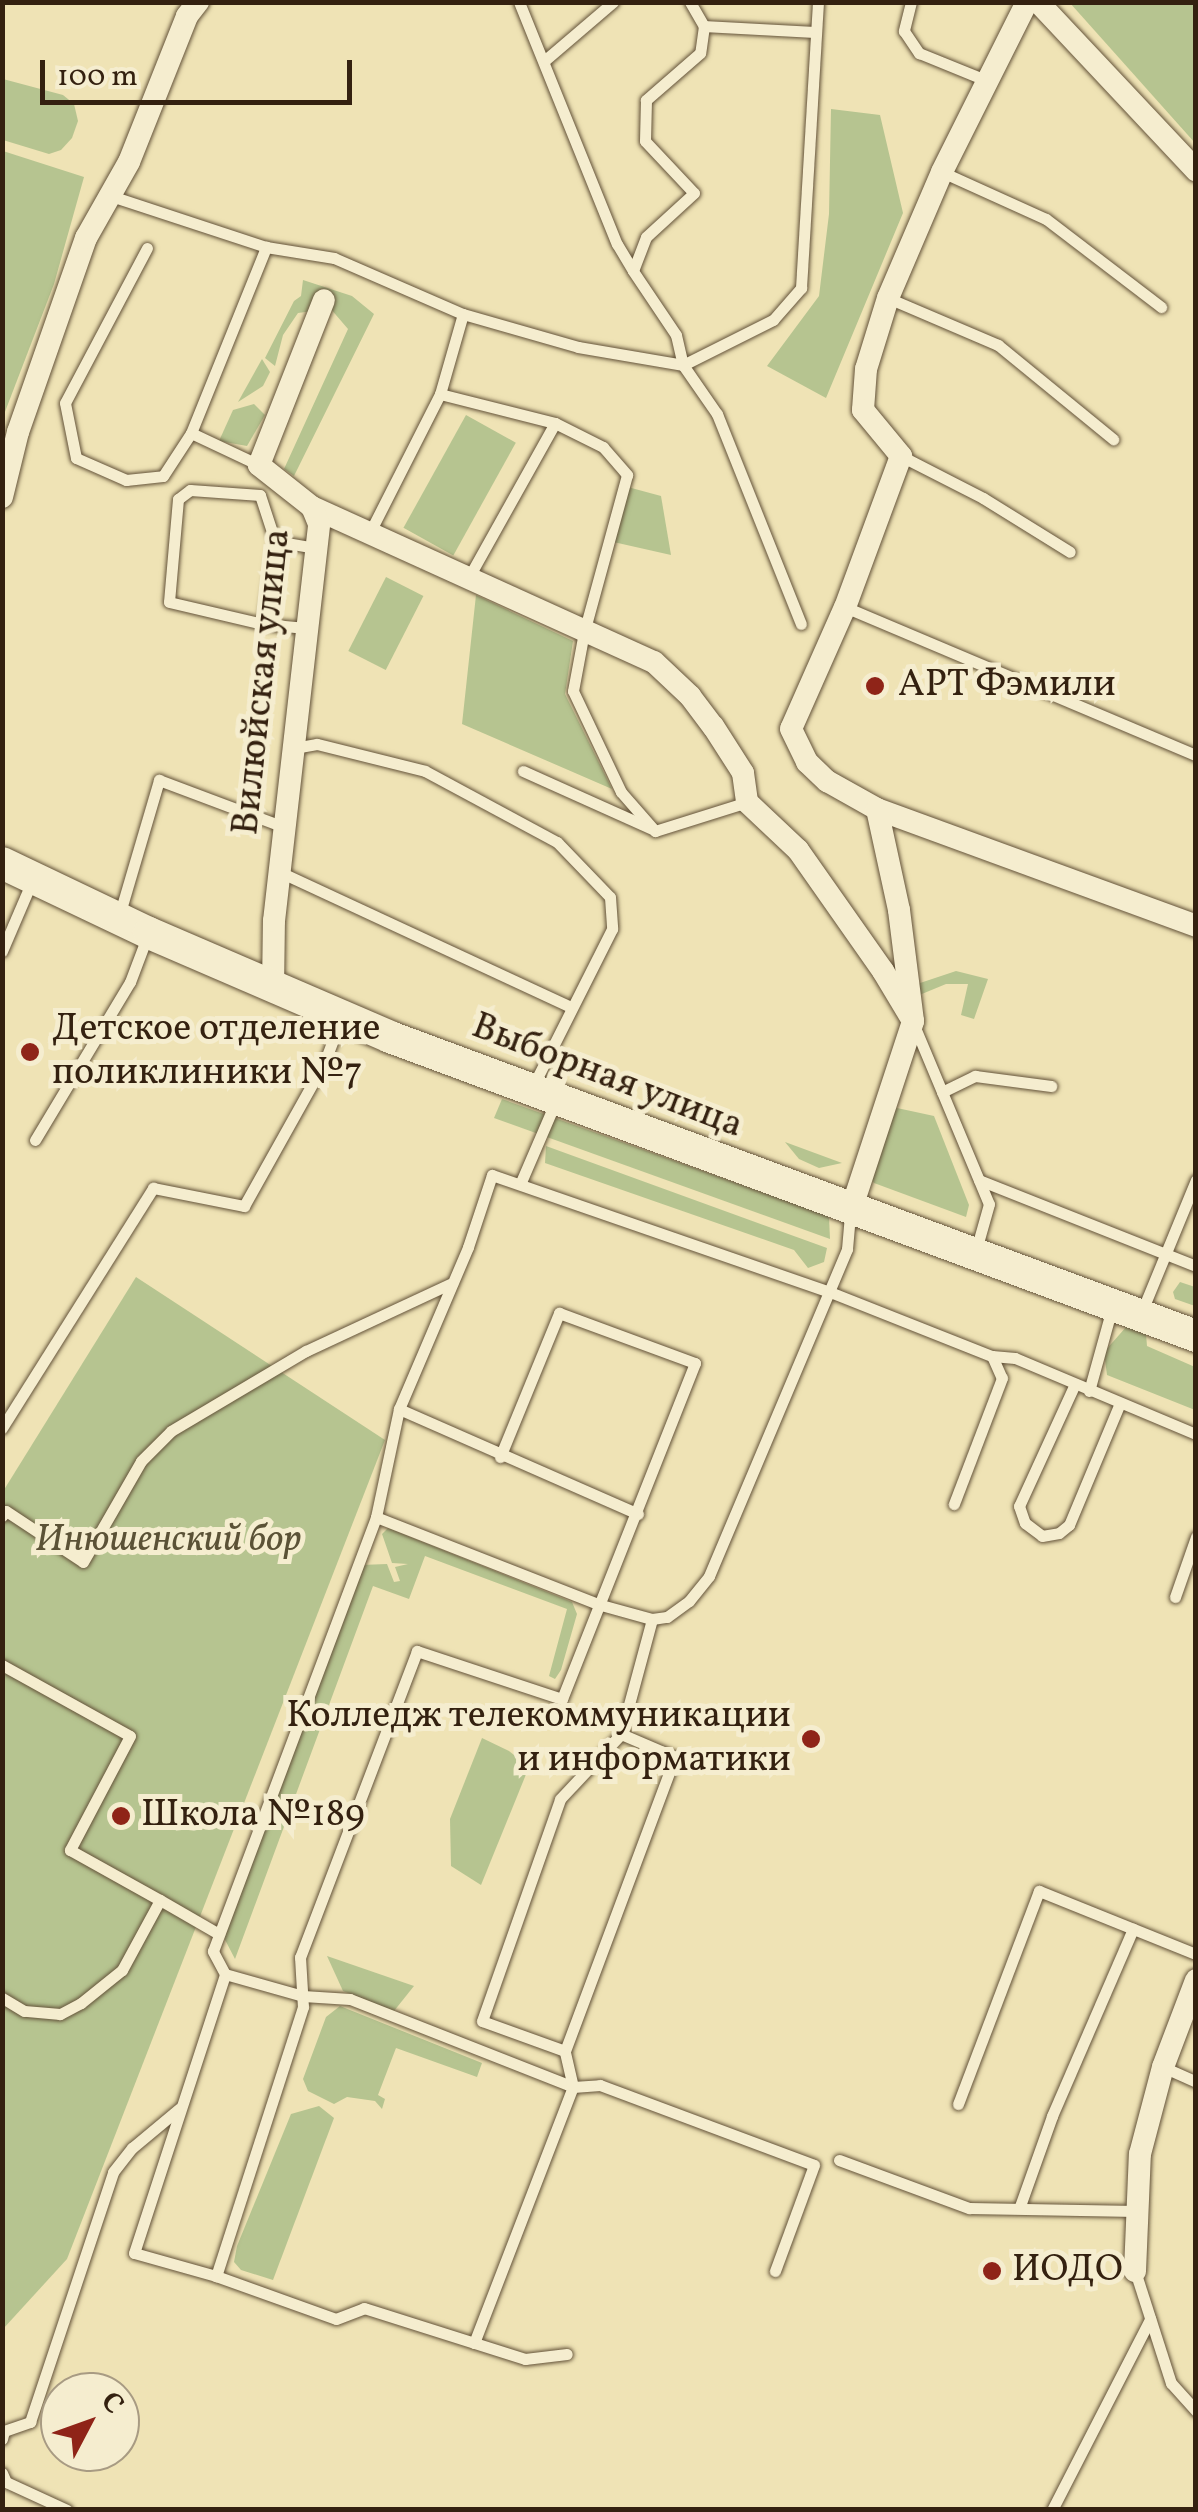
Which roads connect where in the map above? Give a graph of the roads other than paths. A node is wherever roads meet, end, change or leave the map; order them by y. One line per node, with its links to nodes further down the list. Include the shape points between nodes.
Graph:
1 (198, 2): 15 (street)
2 (519, 2): 11 (lane)
3 (613, 2): 11 (lane)
4 (690, 2): 9 (lane)
5 (818, 2): 10 (lane)
6 (911, 2): 12 (lane, via 904,31 919,53)
7 (1027, 2): 12 (street)
8 (1038, 2): 13 (street)
9 (704, 26): 10 (lane); 18 (lane, via 700,53 646,100 645,141 694,193 646,237)
10 (814, 32): 23 (lane, via 800,288 774,320)
11 (544, 61): 18 (lane, via 616,244)
12 (988, 81): 14 (street)
13 (1196, 170)
14 (942, 172): 19 (street); 21 (lane, via 1046,219)
15 (111, 196): 16 (lane); 30 (street, via 86,238)
16 (266, 247): 22 (lane, via 334,258); 26 (lane)
17 (147, 248): 26 (lane, via 65,403 76,458 126,480 163,476)
18 (633, 270): 23 (lane, via 676,334)
19 (888, 298): 27 (lane, via 998,344); 28 (street, via 866,370 863,410)
20 (324, 300): 29 (street)
21 (1160, 307)
22 (464, 314): 23 (lane, via 578,346); 24 (lane)
23 (683, 365): 39 (lane, via 717,414)
24 (440, 394): 25 (lane); 32 (lane)
25 (555, 423): 36 (lane); 41 (lane, via 604,447 627,475)
26 (192, 433): 29 (lane)
27 (1114, 439)
28 (901, 456): 35 (lane); 37 (street)
29 (259, 465): 31 (street, Вилюйская улица)
30 (2, 497)
31 (312, 507): 32 (street); 34 (street, Вилюйская улица, via 320,524)
32 (370, 532): 36 (street)
33 (275, 541): 34 (lane); 38 (lane); 38 (lane, via 260,495 212,488 178,499 169,602)
34 (316, 548): 40 (street, Вилюйская улица)
35 (1070, 552)
36 (468, 577): 41 (street)
37 (845, 607): 43 (lane); 46 (street, via 790,729 807,762 827,781)
38 (263, 624): 40 (lane)
39 (801, 624)
40 (306, 628): 42 (street, Вилюйская улица)
41 (584, 632): 45 (street, via 654,662 690,696 743,773); 48 (lane, via 572,692 620,792)
42 (292, 749): 47 (street, Вилюйская улица); 57 (lane, via 317,744 425,771 558,842 610,897 612,929)
43 (1196, 754)
44 (523, 771): 48 (lane)
45 (748, 802): 48 (lane); 59 (street, via 798,850)
46 (877, 809): 53 (street); 59 (street, via 899,910)
47 (284, 827): 50 (street, Вилюйская улица); 52 (lane, via 159,780)
48 (656, 831)
49 (2, 863): 51 (main road, Выборная улица)
50 (280, 871): 56 (street, Вилюйская улица); 57 (lane)
51 (33, 879): 52 (main road, Выборная улица); 55 (lane)
52 (118, 918): 54 (main road, Выборная улица)
53 (1196, 926)
54 (149, 933): 56 (main road, Выборная улица); 63 (lane, via 130,982)
55 (2, 951)
56 (274, 989): 58 (main road, Выборная улица)
57 (572, 1007): 62 (lane)
58 (342, 1017): 62 (main road, Выборная улица); 80 (lane, via 244,1206 153,1188)
59 (912, 1021): 61 (lane); 67 (street)
60 (1051, 1086): 61 (lane, via 975,1076)
61 (942, 1092): 64 (lane)
62 (543, 1097): 66 (lane); 67 (main road, Выборная улица)
63 (34, 1140)
64 (979, 1180): 68 (lane); 69 (lane, via 989,1204)
65 (1196, 1180): 68 (lane)
66 (521, 1182): 71 (lane, via 492,1174); 72 (lane)
67 (850, 1210): 69 (main road, Выборная улица); 72 (lane, via 847,1250)
68 (1167, 1255): 70 (lane); 73 (lane)
69 (974, 1257): 73 (main road, Выборная улица)
70 (1196, 1266)
71 (452, 1284): 79 (lane); 85 (lane, via 306,1351 171,1430 142,1460 83,1562 6,1510)
72 (830, 1292): 75 (lane); 90 (lane, via 709,1576 689,1600)
73 (1126, 1311): 74 (main road, Выборная улица); 77 (lane)
74 (1196, 1336)
75 (992, 1356): 76 (lane, via 1015,1358); 83 (lane, via 1002,1378)
76 (1074, 1386): 77 (lane); 78 (lane, via 1018,1506 1025,1524 1042,1536 1069,1525)
77 (1089, 1391): 78 (lane)
78 (1120, 1403): 81 (lane)
79 (399, 1410): 82 (lane); 86 (lane)
80 (2, 1428)
81 (1196, 1434)
82 (500, 1457): 84 (lane); 84 (lane, via 559,1313 695,1363)
83 (954, 1504)
84 (638, 1514): 89 (lane)
85 (2, 1516)
86 (376, 1517): 89 (lane); 95 (lane)
87 (1196, 1537): 88 (lane)
88 (1175, 1597)
89 (601, 1605): 90 (lane); 99 (lane, via 562,1699 417,1651 300,1958)
90 (652, 1618): 92 (lane)
91 (2, 1665): 93 (lane, via 130,1736 70,1850)
92 (621, 1734): 101 (lane, via 674,1757); 101 (lane, via 560,1799 482,2022)
93 (160, 1900): 95 (lane); 100 (lane, via 122,1970 81,2003 60,2014 24,2011)
94 (1133, 1929): 96 (lane); 105 (lane, via 1040,1890); 108 (lane)
95 (219, 1934): 97 (lane, via 213,1950)
96 (1196, 1954)
97 (224, 1974): 99 (lane); 106 (lane)
98 (1196, 1980): 102 (street)
99 (303, 1996): 104 (lane, via 350,1999); 112 (lane)
100 (2, 1998)
101 (565, 2051): 104 (lane)
102 (1164, 2067): 103 (lane); 109 (street, via 1140,2154)
103 (1196, 2082)
104 (573, 2087): 111 (lane, via 600,2085 814,2164); 114 (lane)
105 (958, 2104)
106 (180, 2108): 112 (lane, via 134,2253); 117 (lane, via 113,2172 30,2422)
107 (839, 2160): 108 (lane, via 969,2208)
108 (1020, 2206): 109 (lane)
109 (1136, 2211): 110 (street)
110 (1134, 2271): 113 (lane)
111 (775, 2272)
112 (216, 2276): 114 (lane, via 336,2320 364,2308)
113 (1150, 2320): 116 (lane, via 1171,2384); 120 (lane)
114 (474, 2343): 115 (lane, via 525,2359)
115 (566, 2354)
116 (1196, 2411)
117 (2, 2439)
118 (2, 2473): 119 (lane, via 6,2482)
119 (67, 2510)
120 (1052, 2510)

